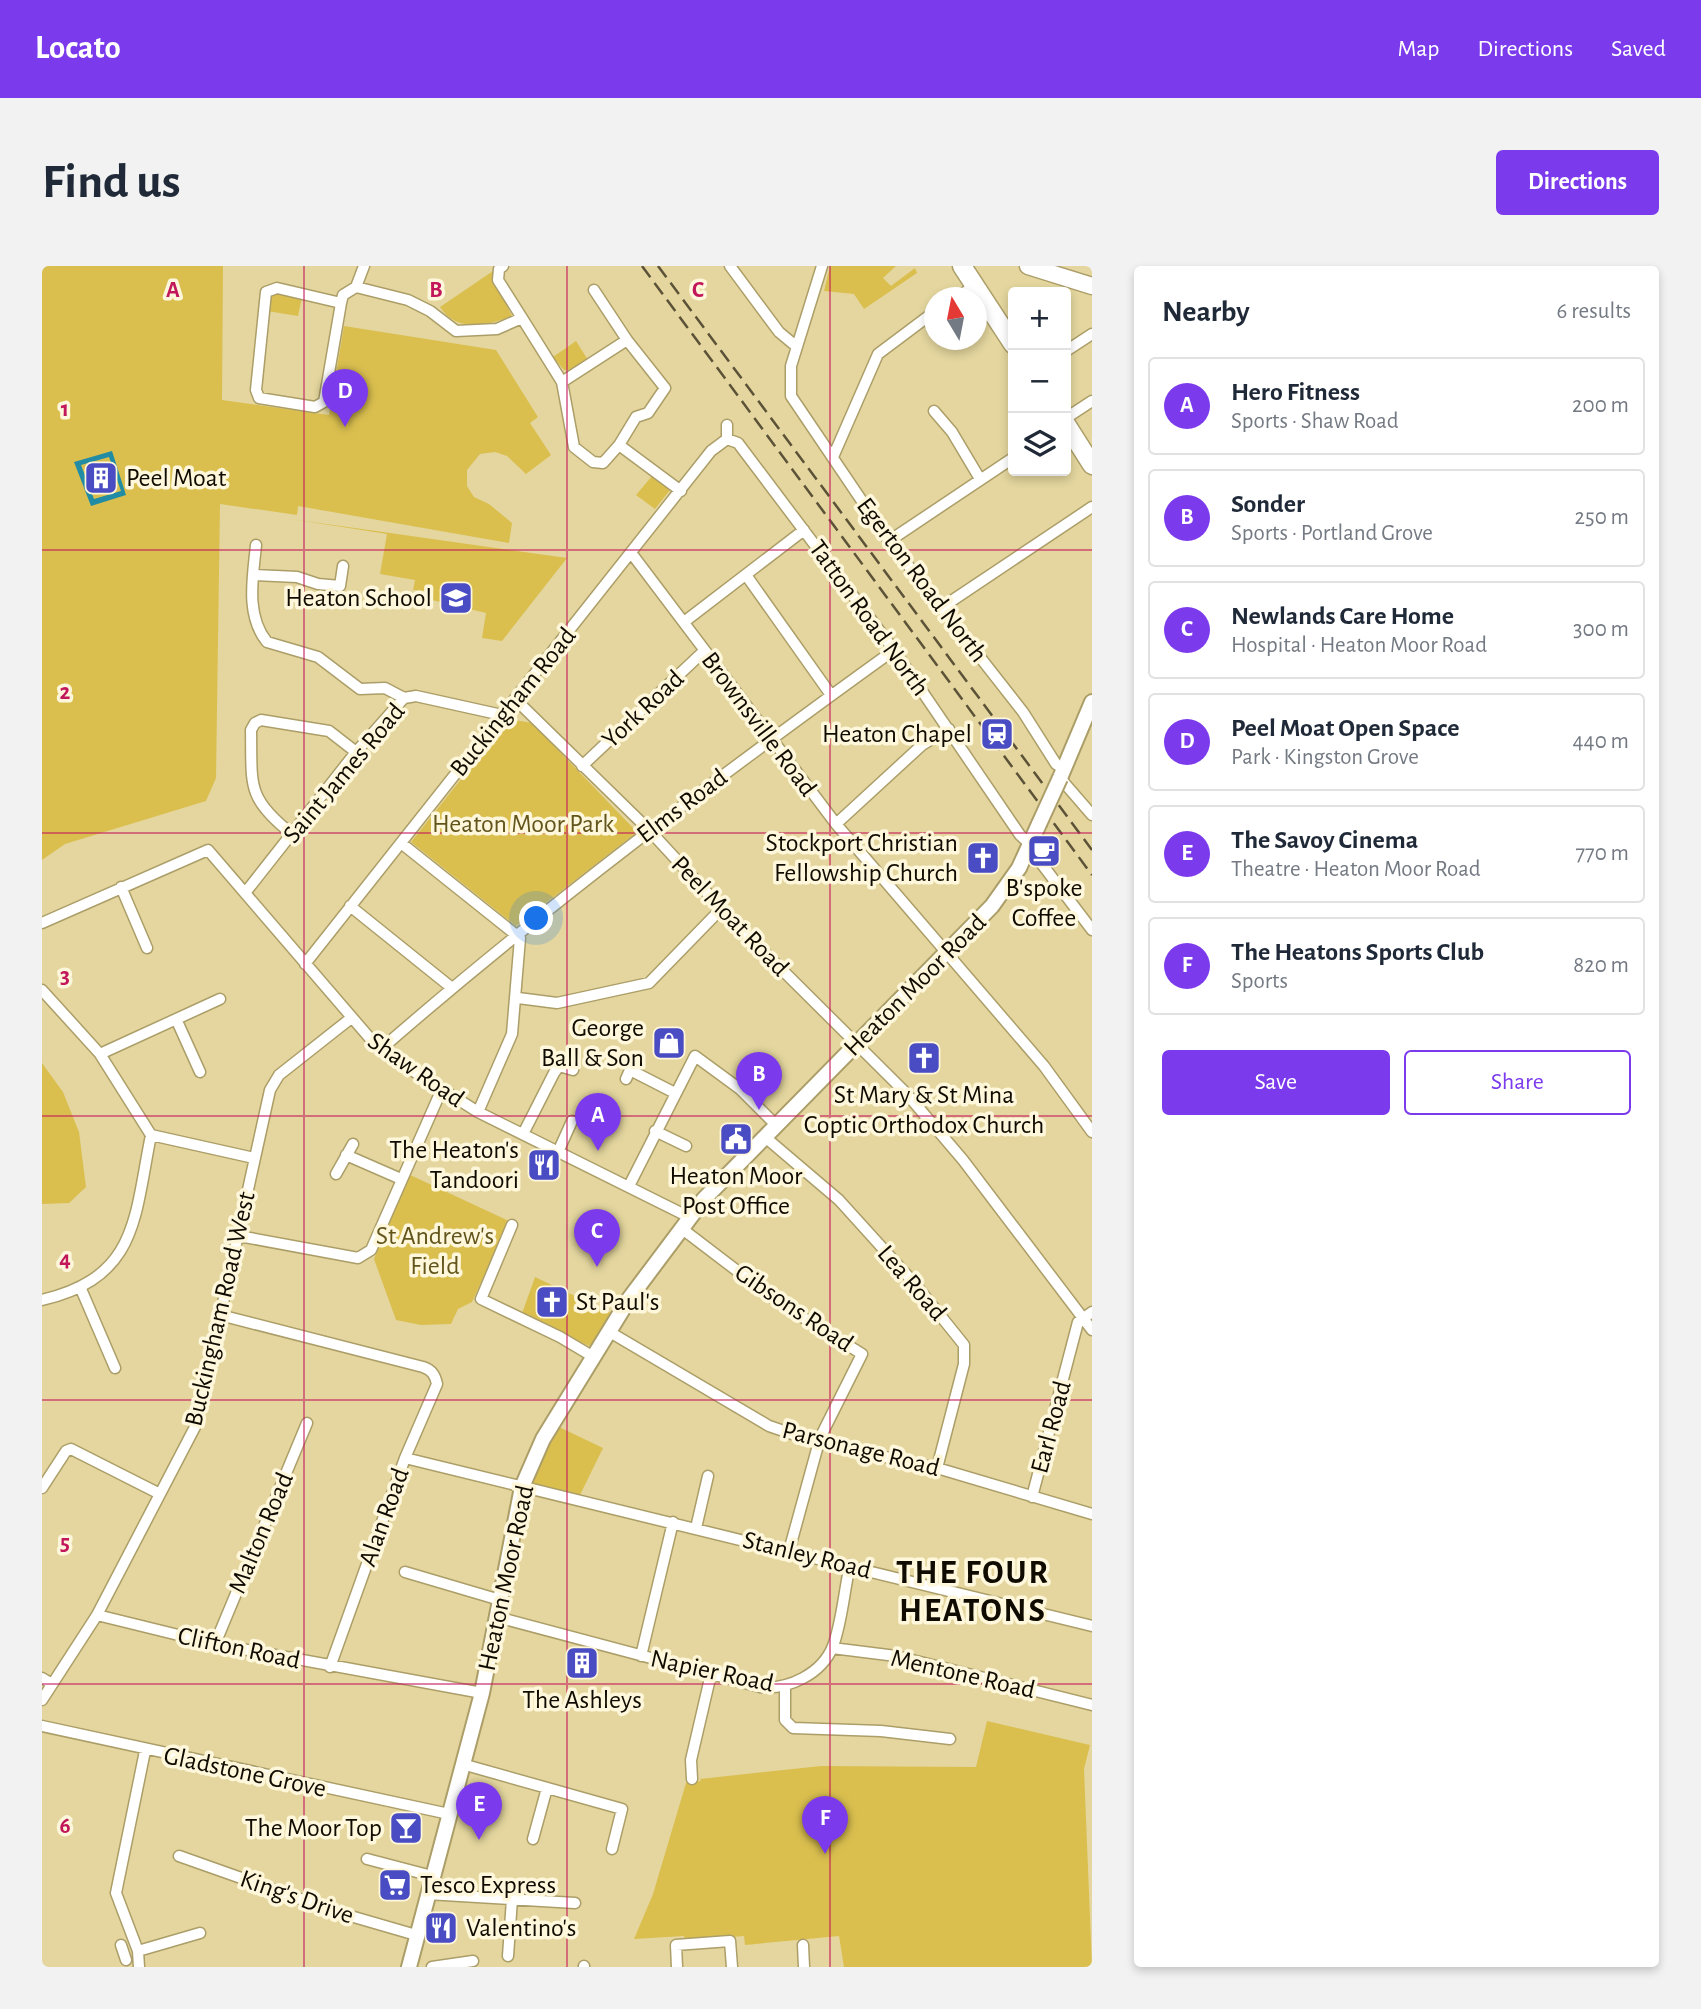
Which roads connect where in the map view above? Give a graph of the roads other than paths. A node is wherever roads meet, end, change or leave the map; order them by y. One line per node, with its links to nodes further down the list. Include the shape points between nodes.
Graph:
1 (364, 266): 10 (street)
2 (503, 266): 13 (street, via 498,280)
3 (730, 266): 18 (street, via 779,332)
4 (822, 266): 18 (street)
5 (962, 266): 7 (highway)
6 (1028, 266): 8 (main road)
7 (975, 285): 9 (street); 16 (highway)
8 (1092, 286)
9 (972, 287)
10 (352, 289): 12 (street); 13 (street, via 390,294 416,304 456,331 497,329)
11 (594, 290): 17 (street)
12 (341, 303): 12 (street, via 324,402 314,407 260,398 256,390 266,292 277,288)
13 (522, 318): 20 (street)
14 (924, 320): 28 (street, via 878,354)
15 (1092, 334): 19 (street)
16 (1008, 336)
17 (627, 340): 20 (street); 27 (street, via 665,388 648,413 636,417)
18 (797, 347): 28 (street, Egerton Road North, via 789,386 796,404)
19 (1068, 350)
20 (562, 382): 27 (street, via 575,447 593,462 603,463)
21 (1092, 401): 23 (street)
22 (934, 411): 31 (street)
23 (1071, 415)
24 (727, 425): 26 (street)
25 (1071, 432): 30 (highway)
26 (724, 440): 32 (street, Buckingham Road); 34 (street, Tatton Road North, via 738,443)
27 (619, 445): 32 (street)
28 (833, 457): 35 (street, Egerton Road North)
29 (1008, 461): 31 (street)
30 (1092, 465)
31 (980, 480): 35 (street)
32 (681, 491): 37 (street, Buckingham Road)
33 (1092, 507): 41 (street)
34 (804, 530): 40 (street); 43 (street, Tatton Road North)
35 (889, 541): 41 (street, Egerton Road North)
36 (256, 545): 39 (street)
37 (632, 554): 42 (street, Brownsville Road); 47 (street, Buckingham Road)
38 (343, 566): 39 (street, via 340,586)
39 (254, 575): 46 (street, via 255,619 267,642 318,657 360,689 384,688)
40 (746, 575): 42 (street); 45 (street)
41 (941, 608): 54 (street, Egerton Road North, via 1023,712)
42 (684, 622): 44 (street, Brownsville Road)
43 (894, 650): 45 (street, Elms Road); 50 (street, Tatton Road North)
44 (703, 652): 51 (street, Brownsville Road); 53 (street, York Road)
45 (831, 695): 51 (street, Elms Road)
46 (404, 698): 49 (street, Saint James Road, via 416,695); 52 (street, Saint James Road)
47 (515, 699): 49 (street, Buckingham Road); 53 (street, Peel Moat Road)
48 (1092, 702): 54 (main road, Heaton Moor Road)
49 (502, 715): 59 (street, Buckingham Road)
50 (949, 729): 56 (street, via 922,745); 60 (street, Tatton Road North)
51 (770, 739): 56 (street, Brownsville Road); 57 (street, Elms Road)
52 (356, 752): 58 (street, Saint James Road); 58 (street, via 321,728 255,723 251,730 251,782 256,797 267,814)
53 (582, 766): 57 (street, Peel Moat Road)
54 (1062, 774): 55 (street, Egerton Road North); 60 (main road, Heaton Moor Road, bridge)
55 (1092, 815)
56 (836, 824): 69 (street, Brownsville Road)
57 (649, 830): 64 (street, Peel Moat Road); 67 (street, Elms Road)
58 (292, 834): 62 (street, Saint James Road)
59 (401, 843): 63 (street, Buckingham Road); 67 (street)
60 (1029, 847): 66 (street, Tatton Road North); 69 (main road, Heaton Moor Road, via 1010,883)
61 (121, 887): 62 (street, Shaw Road, via 208,850); 65 (street); 68 (street)
62 (245, 893): 70 (street, Shaw Road)
63 (350, 906): 70 (street, Buckingham Road); 71 (street)
64 (721, 909): 74 (street, via 649,983 557,1003); 77 (street, Peel Moat Road)
65 (42, 923)
66 (1092, 930)
67 (518, 934): 71 (street, Elms Road); 74 (street)
68 (147, 948)
69 (946, 954): 77 (main road, Heaton Moor Road); 89 (street, Brownsville Road, via 1044,1066)
70 (305, 964): 75 (street, Shaw Road)
71 (452, 988): 78 (street, Elms Road)
72 (42, 990): 79 (street)
73 (219, 999): 76 (street)
74 (518, 999): 85 (street, via 512,1034)
75 (350, 1018): 78 (street, Shaw Road); 97 (street, Buckingham Road West, via 279,1075 270,1090)
76 (177, 1021): 79 (street); 81 (street)
77 (856, 1045): 87 (main road, Heaton Moor Road); 108 (street, Peel Moat Road, via 906,1093 963,1160)
78 (380, 1050): 83 (street, Shaw Road)
79 (100, 1054): 90 (street)
80 (573, 1070): 91 (street, via 559,1066)
81 (200, 1072)
82 (626, 1079): 84 (street, via 630,1070)
83 (441, 1091): 85 (street, Shaw Road); 99 (street)
84 (675, 1093): 87 (street, via 695,1056 740,1089); 88 (street)
85 (478, 1112): 91 (street, Shaw Road)
86 (572, 1121): 95 (street)
87 (776, 1125): 92 (main road, Heaton Moor Road)
88 (655, 1131): 94 (street); 100 (street)
89 (1092, 1132)
90 (151, 1135): 97 (street); 104 (street, via 127,1239 110,1267)
91 (523, 1135): 95 (street, Shaw Road)
92 (765, 1137): 101 (main road, Heaton Moor Road); 116 (street, Lea Road, via 839,1200 964,1345 964,1364)
93 (353, 1144): 96 (street)
94 (686, 1146)
95 (558, 1152): 100 (street, Shaw Road)
96 (346, 1155): 98 (street); 99 (street)
97 (254, 1158): 103 (street, Buckingham Road West)
98 (336, 1174)
99 (401, 1179): 103 (street, via 371,1250 358,1258)
100 (629, 1186): 101 (street, Shaw Road)
101 (685, 1223): 110 (main road, Heaton Moor Road); 114 (street, Gibsons Road, via 778,1302 862,1354)
102 (512, 1225): 111 (street, via 481,1299)
103 (239, 1236): 107 (street, Buckingham Road West)
104 (81, 1289): 105 (street); 112 (street)
105 (42, 1300)
106 (1092, 1312): 108 (street)
107 (220, 1315): 115 (street, Alan Road, via 430,1370 437,1384); 120 (street, Buckingham Road West, via 196,1425)
108 (1083, 1318): 109 (street, Peel Moat Road); 121 (street, Earl Road, via 1078,1322)
109 (1092, 1330)
110 (608, 1331): 111 (main road, Heaton Moor Road); 114 (street, Parsonage Road, via 731,1406 769,1426)
111 (592, 1356): 118 (main road, Heaton Moor Road, via 543,1439)
112 (115, 1368)
113 (307, 1423): 132 (street, Malton Road)
114 (819, 1443): 116 (street, Parsonage Road); 125 (street)
115 (405, 1458): 118 (street, Stanley Road); 135 (street, Alan Road)
116 (937, 1468): 121 (street, Parsonage Road)
117 (708, 1476): 124 (street)
118 (522, 1486): 123 (street, Stanley Road); 128 (main road, Heaton Moor Road)
119 (42, 1488): 120 (street, via 71,1449)
120 (160, 1494): 129 (street, Buckingham Road West)
121 (1032, 1497): 122 (street, Parsonage Road)
122 (1092, 1514)
123 (673, 1522): 124 (street, Stanley Road); 134 (street)
124 (696, 1528): 125 (street, Stanley Road)
125 (789, 1551): 126 (street, Stanley Road)
126 (850, 1565): 131 (street, Stanley Road); 133 (street)
127 (405, 1572): 128 (street)
128 (500, 1600): 130 (main road, Heaton Moor Road)
129 (97, 1615): 132 (street, Clifton Road); 138 (street)
130 (497, 1617): 134 (street, Napier Road); 140 (main road, Heaton Moor Road)
131 (1092, 1626)
132 (215, 1644): 135 (street, Clifton Road)
133 (832, 1648): 139 (street, Napier Road, via 818,1666); 142 (street, Mentone Road, via 896,1656)
134 (641, 1656): 136 (street, Napier Road)
135 (331, 1667): 140 (street, Clifton Road)
136 (711, 1674): 139 (street, Napier Road, via 760,1687); 147 (street, via 691,1760)
137 (42, 1678): 138 (street)
138 (52, 1684): 141 (street)
139 (785, 1688): 144 (street, via 785,1728)
140 (482, 1693): 146 (main road, Heaton Moor Road)
141 (42, 1700)
142 (1092, 1704)
143 (42, 1726): 145 (street, Gladstone Grove)
144 (950, 1739)
145 (145, 1751): 149 (street, Gladstone Grove); 161 (street, via 116,1893)
146 (462, 1764): 148 (street); 149 (main road, Heaton Moor Road)
147 (692, 1779)
148 (547, 1788): 150 (street); 151 (street, via 622,1809)
149 (449, 1814): 154 (main road, Heaton Moor Road)
150 (533, 1839)
151 (612, 1849)
152 (179, 1857): 159 (street, King's Drive)
153 (367, 1859): 154 (street)
154 (432, 1876): 155 (main road, Heaton Moor Road)
155 (427, 1894): 156 (street); 159 (main road, Heaton Moor Road)
156 (512, 1899): 157 (street); 163 (street)
157 (575, 1903)
158 (200, 1933): 161 (street)
159 (416, 1935): 166 (main road, Heaton Moor Road)
160 (803, 1945): 170 (street)
161 (137, 1949): 162 (street); 165 (street)
162 (124, 1952)
163 (508, 1956)
164 (473, 1961): 167 (street)
165 (139, 1967)
166 (409, 1967)
167 (432, 1967)
168 (677, 1967): 169 (street, via 676,1945 730,1941)
169 (732, 1967)
170 (804, 1967)

